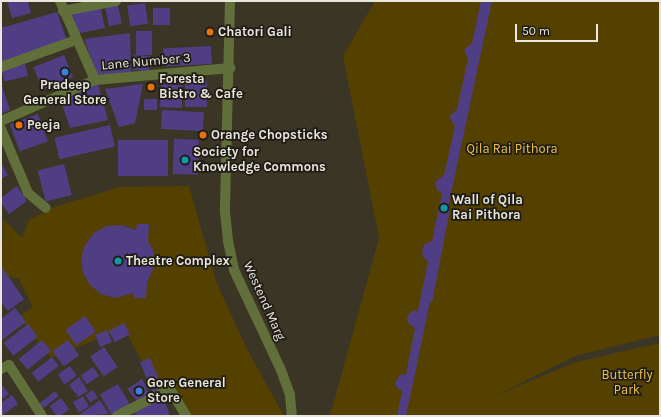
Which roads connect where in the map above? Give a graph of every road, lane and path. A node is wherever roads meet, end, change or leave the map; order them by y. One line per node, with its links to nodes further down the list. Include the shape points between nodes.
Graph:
1 (116, 1): 3 (street)
2 (230, 1): 6 (street, Westend Marg)
3 (62, 6): 4 (street)
4 (76, 40): 5 (street); 7 (street)
5 (1, 66)
6 (230, 68): 7 (street, Lane Number 3); 15 (street, Westend Marg, via 226,138 228,241 234,270 281,370 290,395)
7 (95, 80): 8 (street, Lane Number 3)
8 (1, 121)
9 (1, 129): 10 (street, via 28,193)
10 (46, 208)
11 (1, 369): 12 (street, via 9,365)
12 (42, 416)
13 (117, 416): 14 (street, via 170,389)
14 (186, 416)
15 (292, 416)

